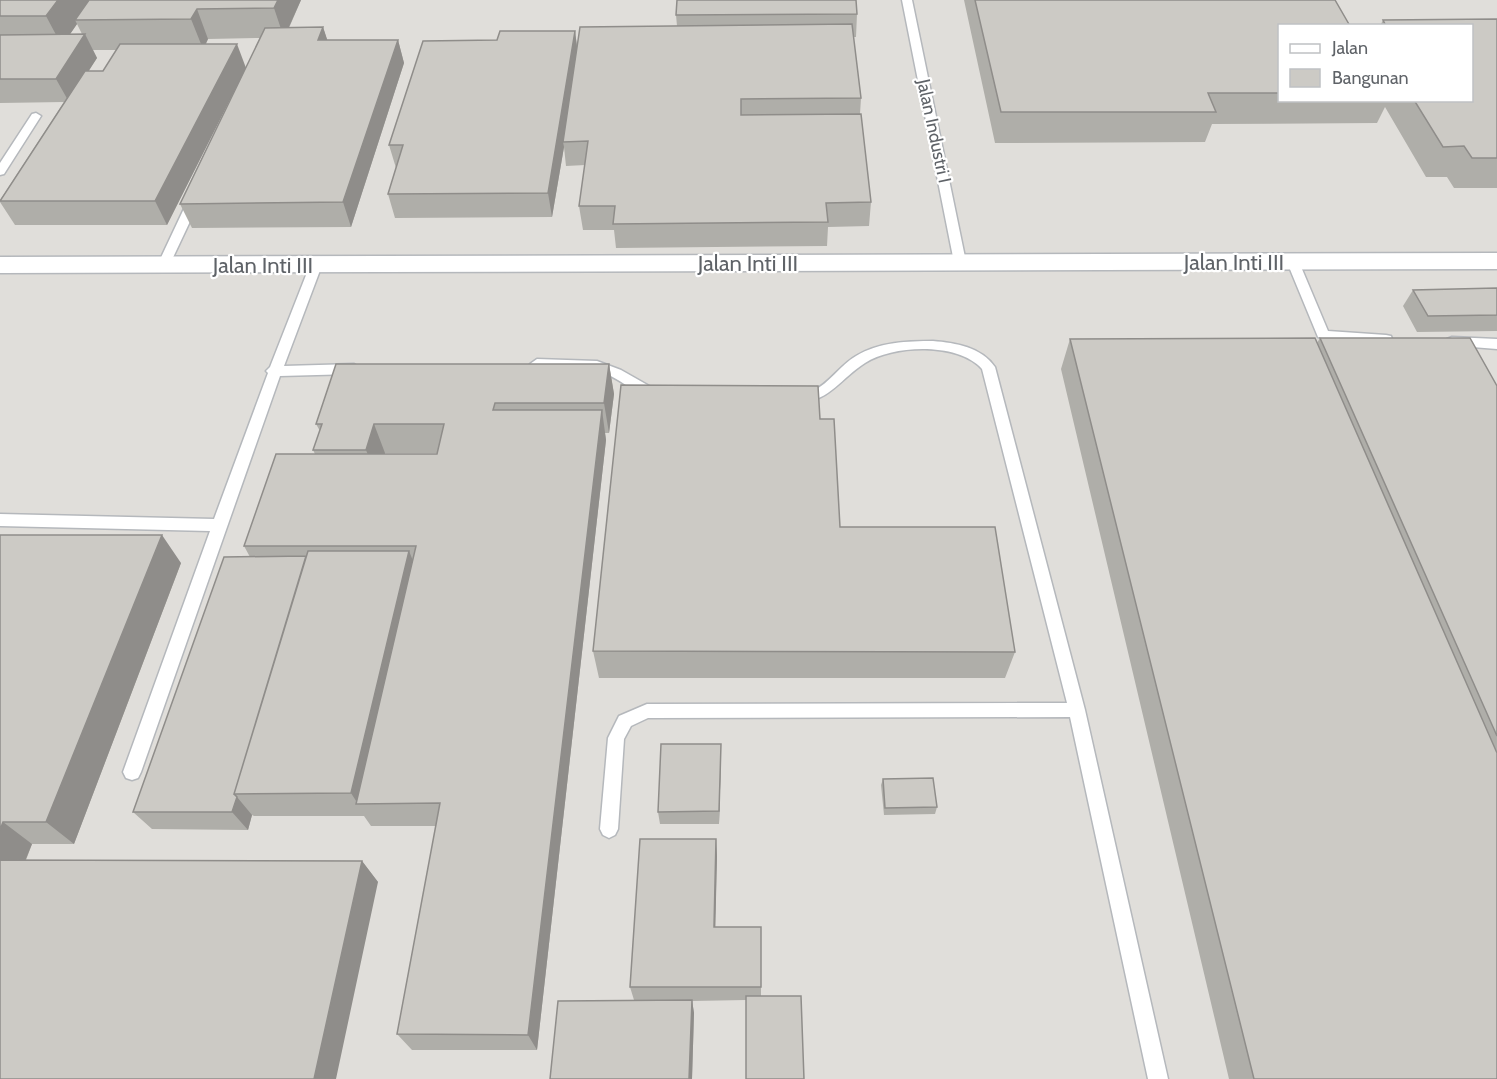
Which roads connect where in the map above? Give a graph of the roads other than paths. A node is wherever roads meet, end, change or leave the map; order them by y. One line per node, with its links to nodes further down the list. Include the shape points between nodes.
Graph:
1 (907, 0): 6 (lane, Jalan Industri I)
2 (36, 116): 3 (lane)
3 (0, 172)
4 (199, 190): 10 (lane)
5 (1497, 261): 7 (street, Jalan Inti III)
6 (960, 262): 7 (street, Jalan Inti III); 9 (street, Jalan Inti III)
7 (1293, 262): 11 (lane, via 1323,334)
8 (0, 265): 10 (street, Jalan Inti III)
9 (315, 265): 10 (street, Jalan Inti III); 16 (lane)
10 (163, 266)
11 (1396, 339)
12 (1441, 341): 13 (lane)
13 (1497, 344)
14 (520, 365): 17 (lane, via 585,363 618,374 645,392)
15 (367, 369): 16 (lane)
16 (273, 371): 20 (lane)
17 (665, 394)
18 (783, 398): 21 (lane, via 818,397 861,359 880,351 952,347 976,355 988,367)
19 (0, 520): 20 (lane)
20 (219, 525): 22 (lane)
21 (1077, 710): 23 (lane, via 647,711 625,721 616,738); 24 (lane)
22 (132, 772)
23 (609, 829)
24 (1158, 1079)

